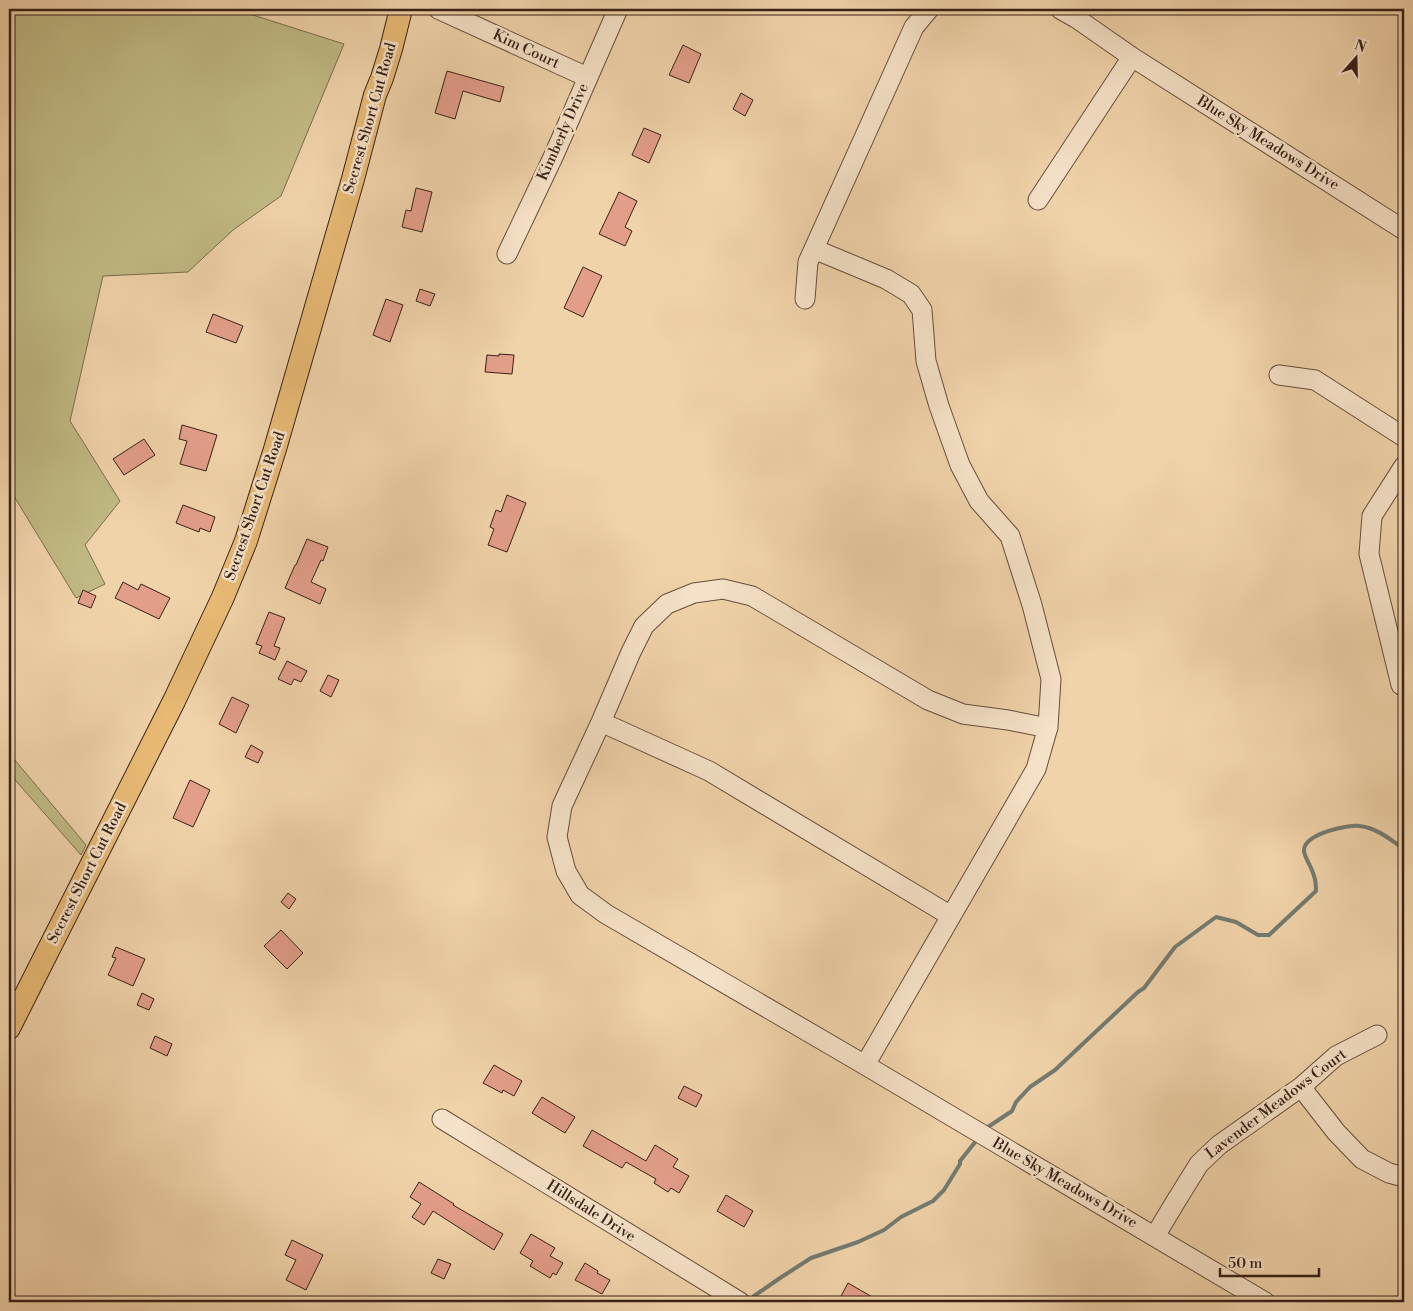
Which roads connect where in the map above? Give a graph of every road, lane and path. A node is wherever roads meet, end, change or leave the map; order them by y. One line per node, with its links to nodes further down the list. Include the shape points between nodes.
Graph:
1 (401, 9): 20 (main road, Secrest Short Cut Road, via 246,541 174,702)
2 (438, 9): 7 (street, Kim Court)
3 (618, 9): 7 (street, Kimberly Drive)
4 (930, 9): 10 (street, via 914,27)
5 (1060, 9): 6 (street, Blue Sky Meadows Drive)
6 (1132, 57): 8 (street); 9 (street, Blue Sky Meadows Drive)
7 (587, 77): 11 (street, Kimberly Drive)
8 (1038, 200)
9 (1404, 230)
10 (814, 249): 12 (street, via 808,262); 18 (street, via 911,294 922,310 926,361 938,406 960,465 979,501 1010,536 1032,605 1050,679)
11 (507, 254)
12 (804, 299)
13 (1279, 374): 14 (street, via 1315,380)
14 (1404, 437)
15 (1404, 466): 16 (street, via 1372,516 1369,554)
16 (1401, 685)
17 (601, 722): 18 (street, Blue Sky Meadows Drive, via 644,626 667,604 694,593 723,589 752,596 928,700 963,714); 19 (street, via 709,771); 22 (street, Blue Sky Meadows Drive, via 562,806 556,837 566,871 580,895 606,914)
18 (1048, 728): 19 (street, via 1036,770)
19 (951, 916): 22 (street)
20 (9, 1028)
21 (1376, 1034): 23 (street, Lavender Meadows Court, via 1336,1056)
22 (864, 1065): 26 (street, Blue Sky Meadows Drive)
23 (1301, 1087): 25 (street, via 1362,1159); 26 (street, Lavender Meadows Court, via 1219,1145 1199,1164)
24 (442, 1119): 27 (street, Hillsdale Drive)
25 (1404, 1177)
26 (1155, 1236): 28 (street, Blue Sky Meadows Drive)
27 (740, 1302)
28 (1265, 1302)

